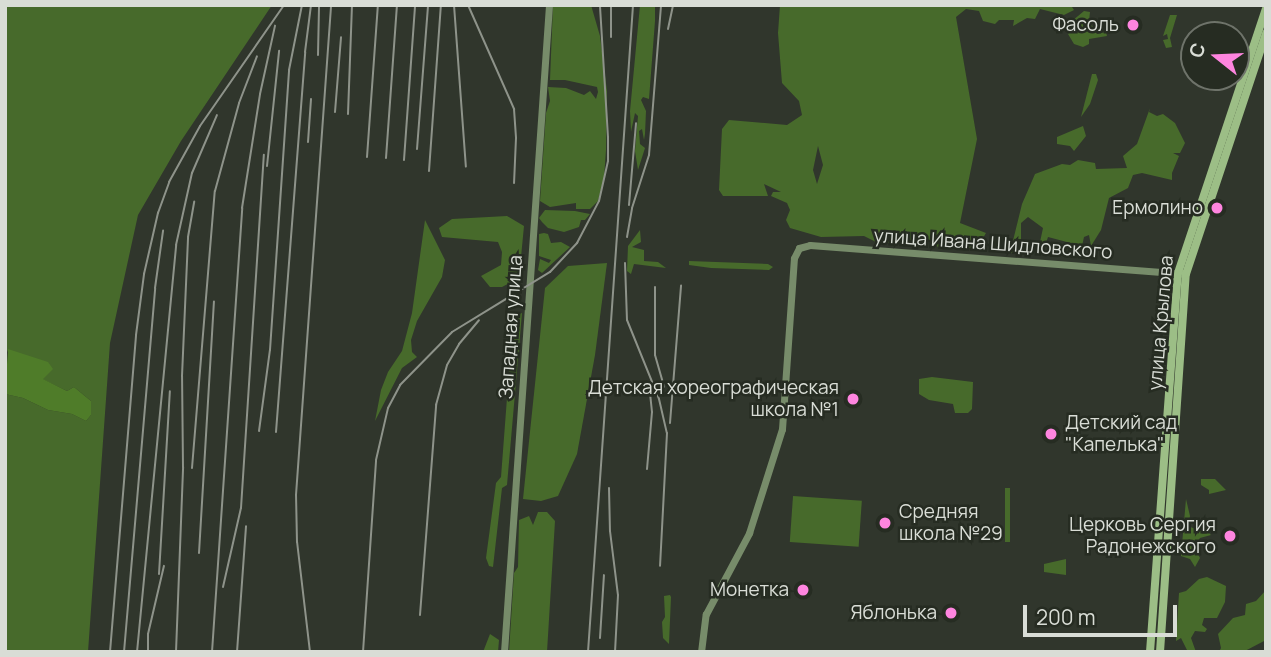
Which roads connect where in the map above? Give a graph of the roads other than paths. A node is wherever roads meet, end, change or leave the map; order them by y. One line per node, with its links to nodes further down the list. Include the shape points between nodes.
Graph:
1 (550, 5): 5 (street, Западная улица)
2 (1266, 9): 4 (main road, улица Крылова)
3 (1266, 33): 4 (main road, улица Крылова)
4 (1182, 274): 6 (street, улица Ивана Шидловского, via 810,245 799,248 794,258 782,429 749,533 706,614); 7 (main road, улица Крылова); 8 (main road, улица Крылова)
5 (504, 652)
6 (701, 652)
7 (1150, 652)
8 (1160, 652)

